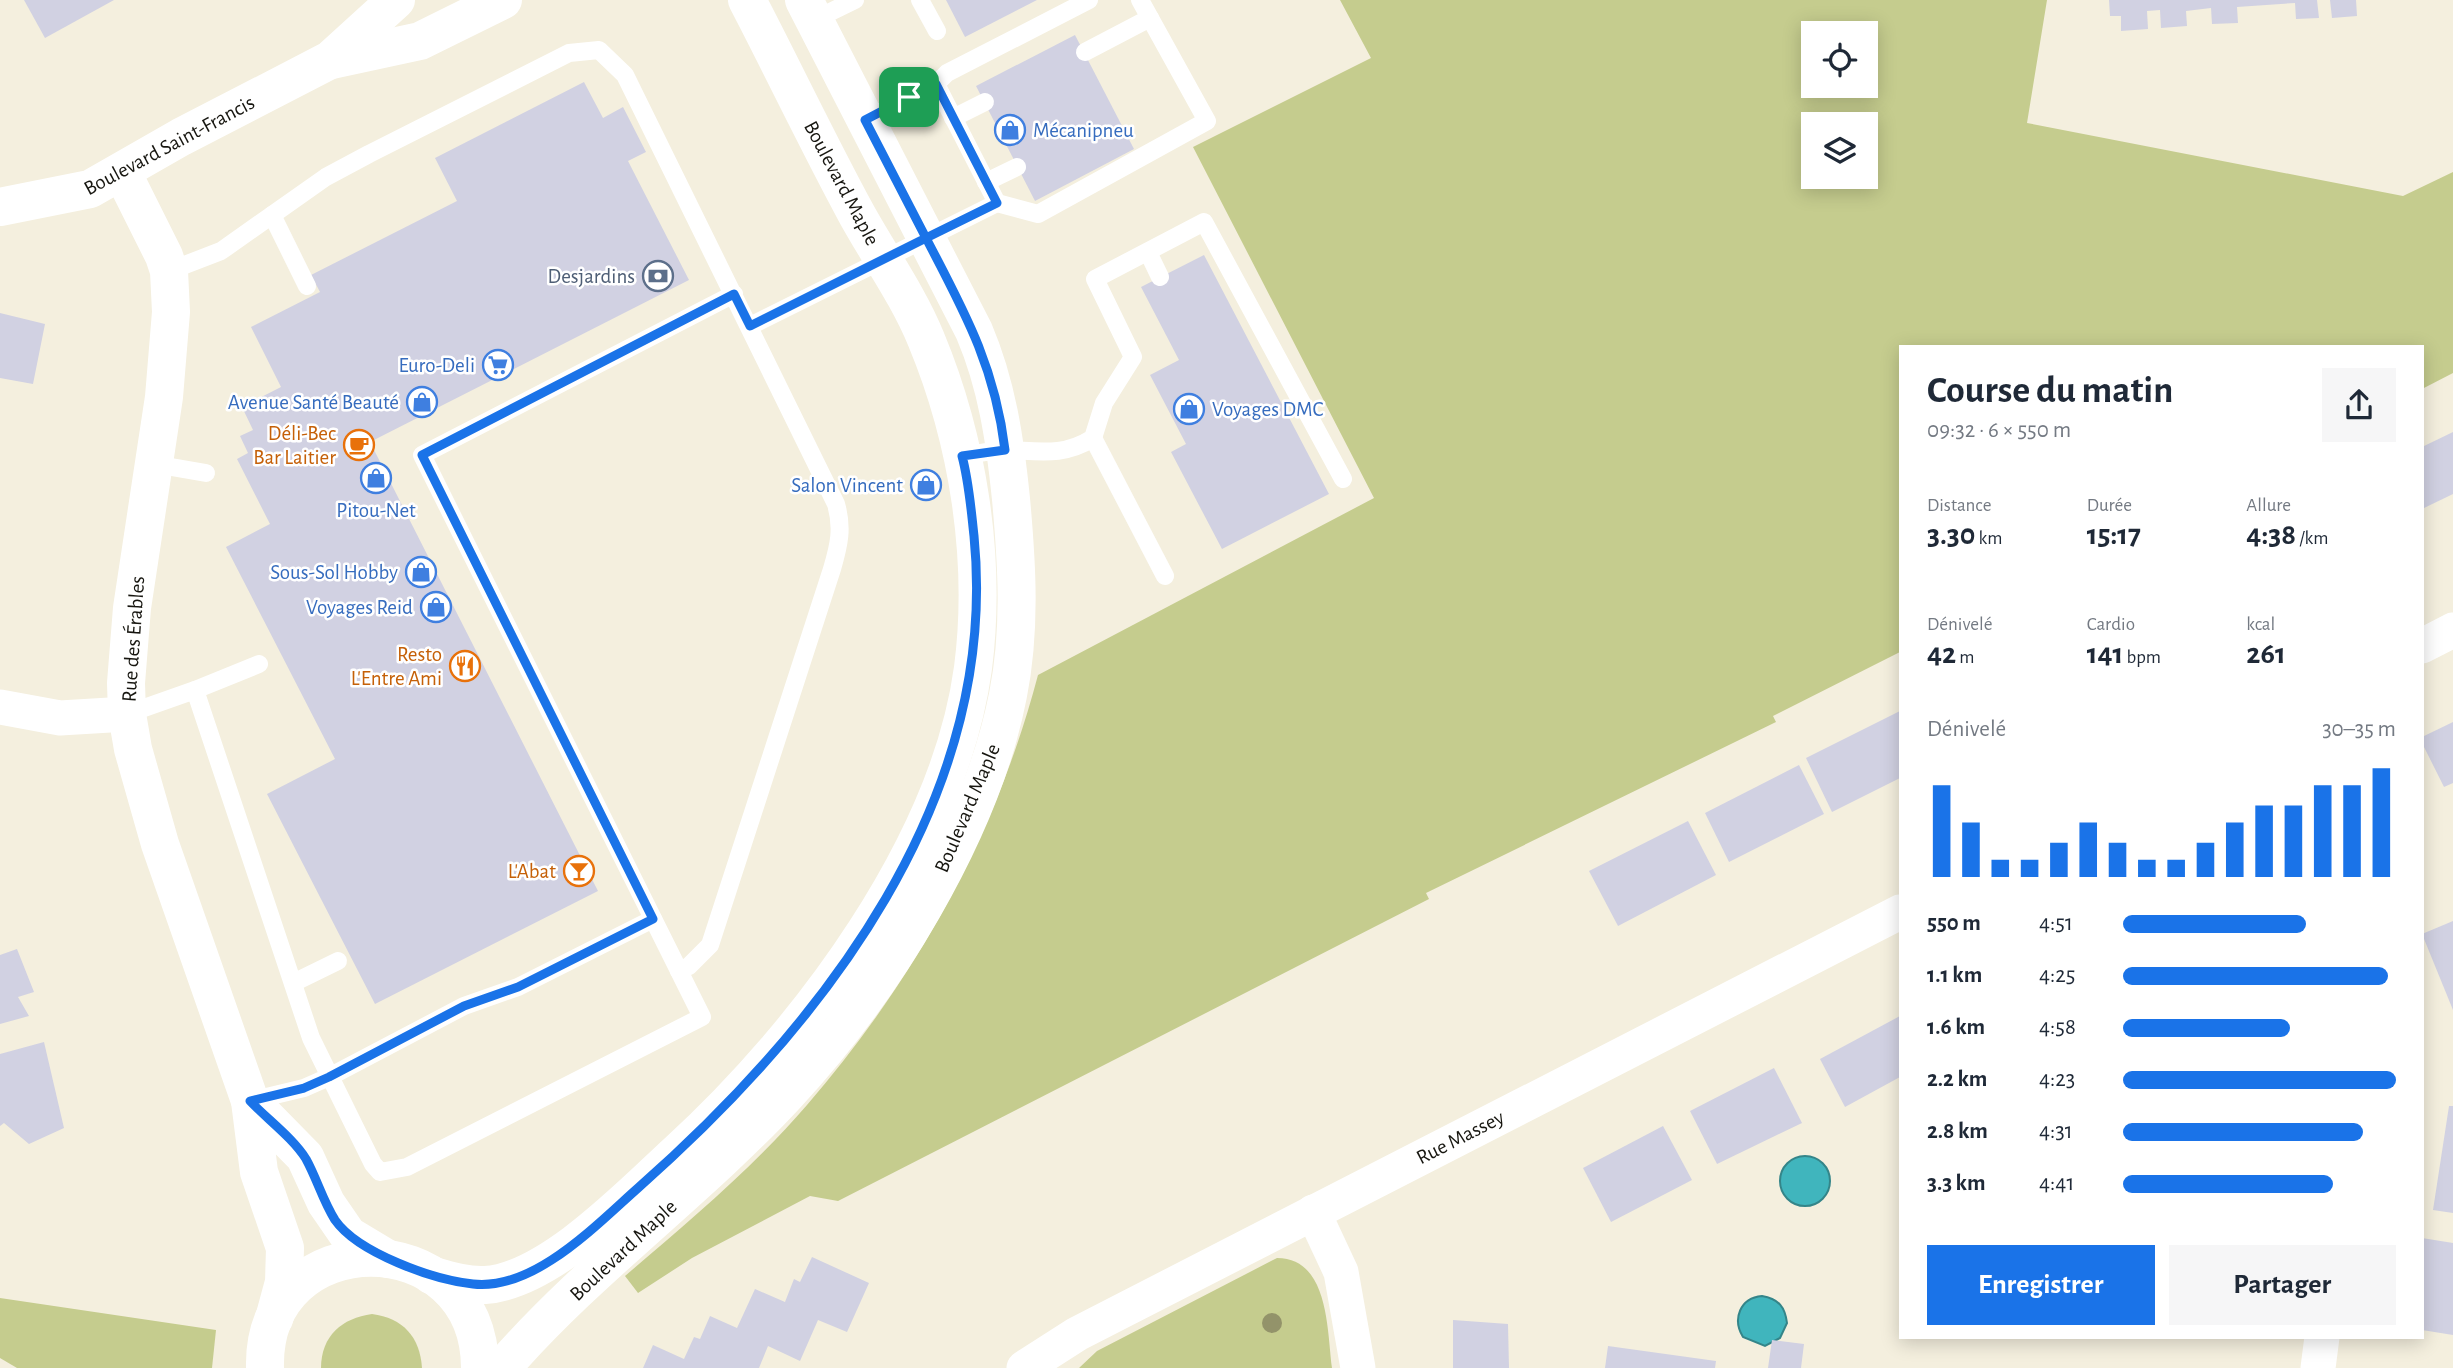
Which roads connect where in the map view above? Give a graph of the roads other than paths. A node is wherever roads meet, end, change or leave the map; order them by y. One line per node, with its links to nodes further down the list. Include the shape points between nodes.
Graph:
1 (396, 0): 12 (street, Boulevard Saint-Francis)
2 (503, 0): 12 (street, Boulevard Saint-Francis, via 421,41)
3 (747, 0): 25 (street, Boulevard Maple)
4 (855, 0): 8 (lane)
5 (920, 0): 10 (lane)
6 (1089, 0): 13 (lane, via 947,73)
7 (1140, 0): 9 (lane)
8 (809, 10): 16 (street, Boulevard Maple)
9 (1150, 18): 11 (lane); 20 (lane, via 1207,121 1038,214)
10 (937, 31)
11 (1085, 52)
12 (330, 60): 18 (street, Boulevard Saint-Francis)
13 (936, 84): 15 (lane); 16 (lane)
14 (985, 102): 15 (lane)
15 (953, 118): 19 (lane)
16 (865, 120): 23 (street, Boulevard Maple)
17 (1017, 167): 19 (lane)
18 (122, 172): 21 (street, Boulevard Saint-Francis, via 73,195); 26 (street, Rue des Érables)
19 (986, 182): 20 (lane)
20 (997, 203): 23 (lane)
21 (0, 207)
22 (272, 215): 26 (lane, via 221,251); 28 (lane); 29 (lane, via 326,177 441,117 569,53 599,50 625,75)
23 (926, 238): 25 (lane); 32 (street, Boulevard Maple, via 985,357)
24 (1148, 252): 27 (lane); 31 (lane, via 1095,279 1133,357 1104,403); 36 (lane, via 1204,222)
25 (883, 260): 30 (lane); 33 (street, Boulevard Maple, via 925,336)
26 (169, 271): 34 (street, Rue des Érables, via 171,341)
27 (1160, 277)
28 (307, 286)
29 (734, 294): 30 (lane); 45 (lane, via 422,455)
30 (750, 326): 47 (lane, via 836,504 841,540 710,946)
31 (1093, 438): 32 (lane, via 1075,449 1049,453); 37 (lane)
32 (1005, 450): 33 (lane); 58 (street, Boulevard Maple, via 1017,577 1008,695 989,766 934,884 869,993 789,1093)
33 (962, 456): 53 (street, Boulevard Maple, via 977,592 972,670 964,709 924,821 859,941 796,1029 740,1092 568,1248 497,1284 466,1284)
34 (154, 464): 35 (lane); 43 (street, Rue des Érables, via 132,608)
35 (205, 473)
36 (1343, 479)
37 (1164, 576)
38 (2453, 630): 39 (street)
39 (2424, 645)
40 (259, 664): 41 (lane)
41 (195, 690): 43 (lane); 48 (lane)
42 (0, 707): 43 (street, via 60,718)
43 (127, 714): 50 (street, Rue des Érables, via 160,844)
44 (1899, 913): 51 (street, Rue Massey)
45 (653, 919): 47 (lane); 49 (lane, via 518,987 464,1006)
46 (338, 961): 48 (lane)
47 (679, 971): 49 (lane, via 702,1017 402,1169 380,1172 373,1164)
48 (293, 983): 49 (lane)
49 (329, 1077): 50 (lane)
50 (250, 1101): 52 (street, Rue des Érables, via 305,1157 326,1203 348,1235); 54 (street, Rue des Érables, via 259,1172 285,1248 285,1282)
51 (1313, 1212): 59 (street, Rue Massey, via 1077,1334); 60 (street, via 1341,1272)
52 (389, 1259): 53 (street); 54 (street, via 367,1257 327,1265 297,1285)
53 (431, 1275): 57 (street, via 460,1297 470,1315 477,1333)
54 (274, 1319): 56 (street, Rue des Érables)
55 (2322, 1339): 61 (street)
56 (265, 1368)
57 (480, 1368)
58 (502, 1368)
59 (1024, 1368)
60 (1358, 1368)
61 (2318, 1368)

